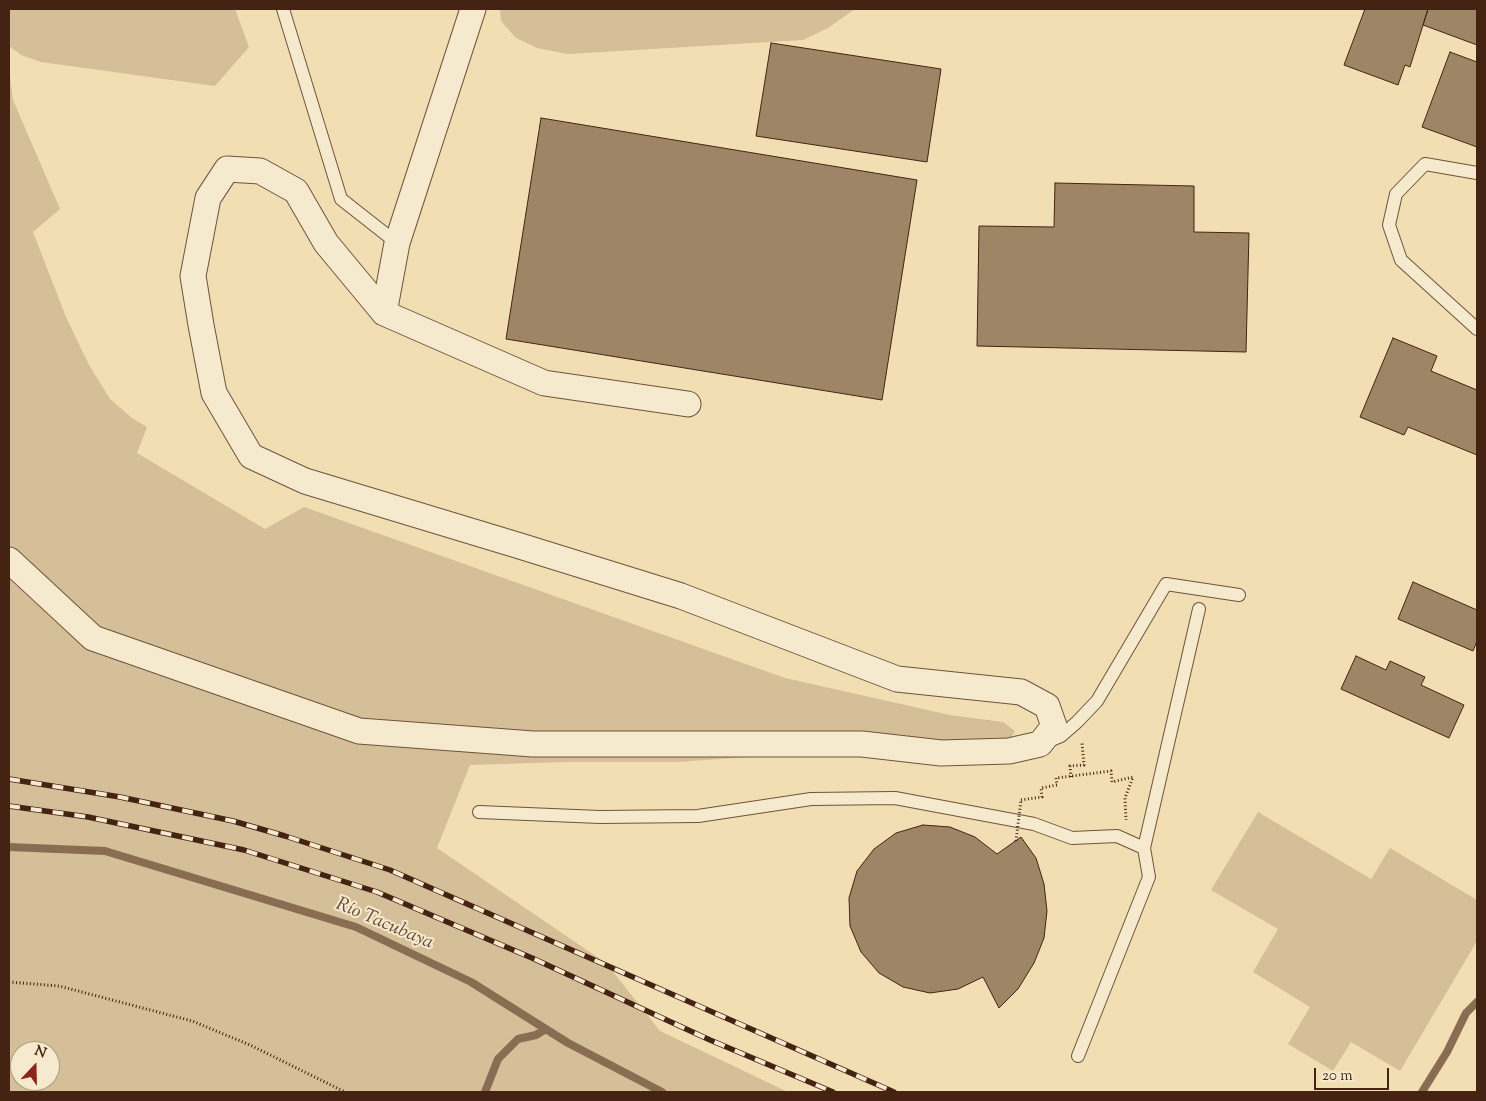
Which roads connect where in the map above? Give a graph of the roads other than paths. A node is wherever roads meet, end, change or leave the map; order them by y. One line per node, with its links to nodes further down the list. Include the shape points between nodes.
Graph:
1 (282, 9): 4 (lane, via 341,199)
2 (473, 9): 4 (street)
3 (1477, 173): 6 (lane, via 1425,164 1396,194 1389,225 1401,260)
4 (397, 244): 5 (street)
5 (384, 313): 7 (street, via 544,383); 11 (street, via 326,243 296,191 260,171 227,169 208,198 193,276 214,392 251,456 305,481 681,596 897,679 1021,692 1047,706 1054,726)
6 (1477, 329)
7 (688, 404)
8 (9, 560): 11 (street, via 93,638 359,731 533,744 862,744 940,753 1009,751)
9 (1239, 595): 11 (lane, via 1166,584 1097,701 1061,736)
10 (1199, 609): 13 (lane)
11 (1040, 744)
12 (478, 812): 13 (lane, via 600,817 698,816 811,799 895,798 1034,824 1072,838 1117,836)
13 (1144, 848): 14 (lane, via 1149,877)
14 (1078, 1056)

